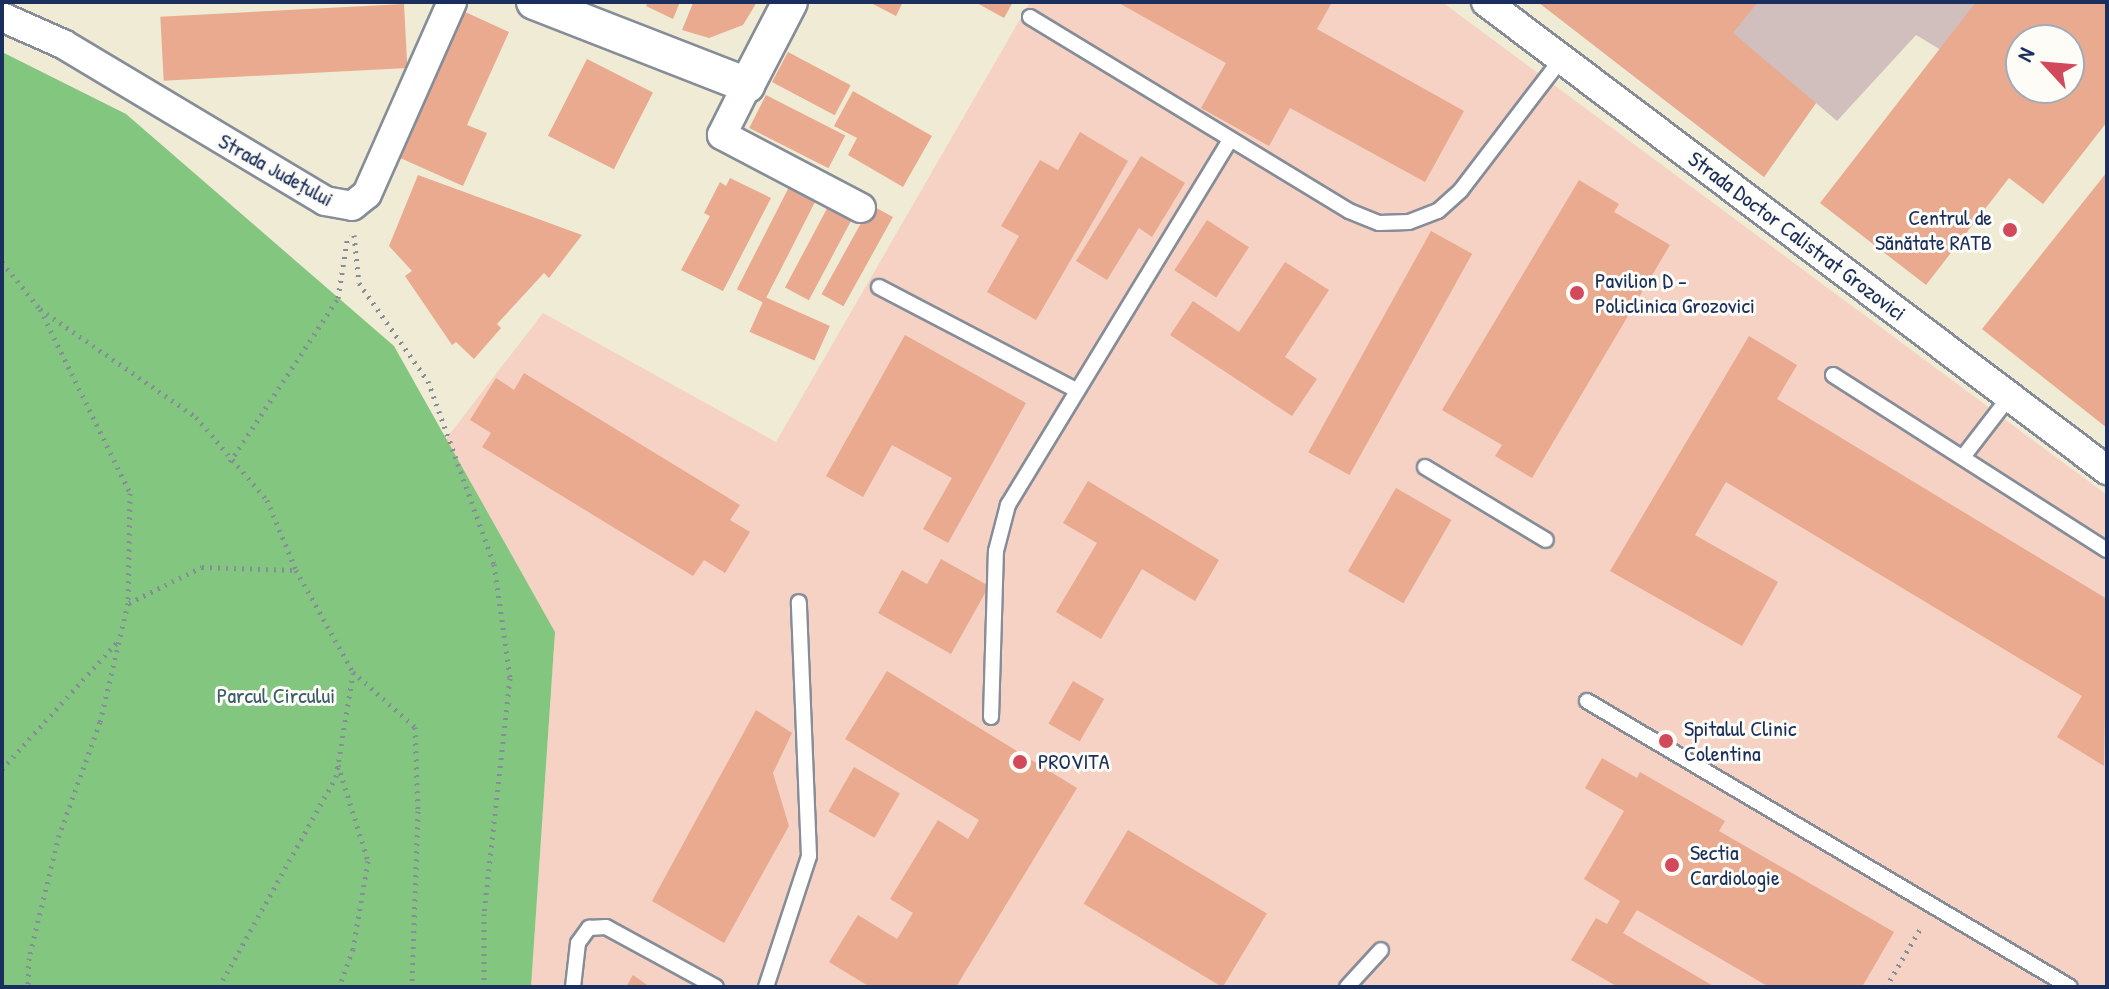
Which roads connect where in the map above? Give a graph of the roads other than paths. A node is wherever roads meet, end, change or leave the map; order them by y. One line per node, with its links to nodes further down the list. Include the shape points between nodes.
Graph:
1 (452, 2): 5 (street, Strada Județului, via 367,194 352,206 325,201 63,44)
2 (534, 2): 8 (street)
3 (790, 2): 8 (street)
4 (1486, 2): 7 (street, Strada Doctor Calistrat Grozovici)
5 (2, 17)
6 (1030, 17): 9 (lane)
7 (1562, 58): 9 (lane, via 1461,190 1438,211 1409,222 1379,223 1349,211); 14 (street, Strada Doctor Calistrat Grozovici)
8 (747, 85): 10 (street, via 722,135)
9 (1229, 141): 13 (lane)
10 (861, 208)
11 (879, 287): 13 (lane)
12 (1833, 375): 15 (lane)
13 (1074, 389): 22 (lane, via 998,530)
14 (2010, 396): 15 (lane); 17 (street, Strada Doctor Calistrat Grozovici)
15 (1963, 457): 19 (lane)
16 (1425, 467): 18 (lane)
17 (2107, 470)
18 (1546, 540)
19 (2107, 550)
20 (799, 602): 26 (lane, via 809,856)
21 (1587, 701): 28 (lane)
22 (991, 717)
23 (1381, 950): 27 (lane)
24 (573, 987): 25 (lane, via 578,943 589,928 606,927)
25 (716, 987)
26 (766, 987)
27 (1347, 987)
28 (2070, 987)

